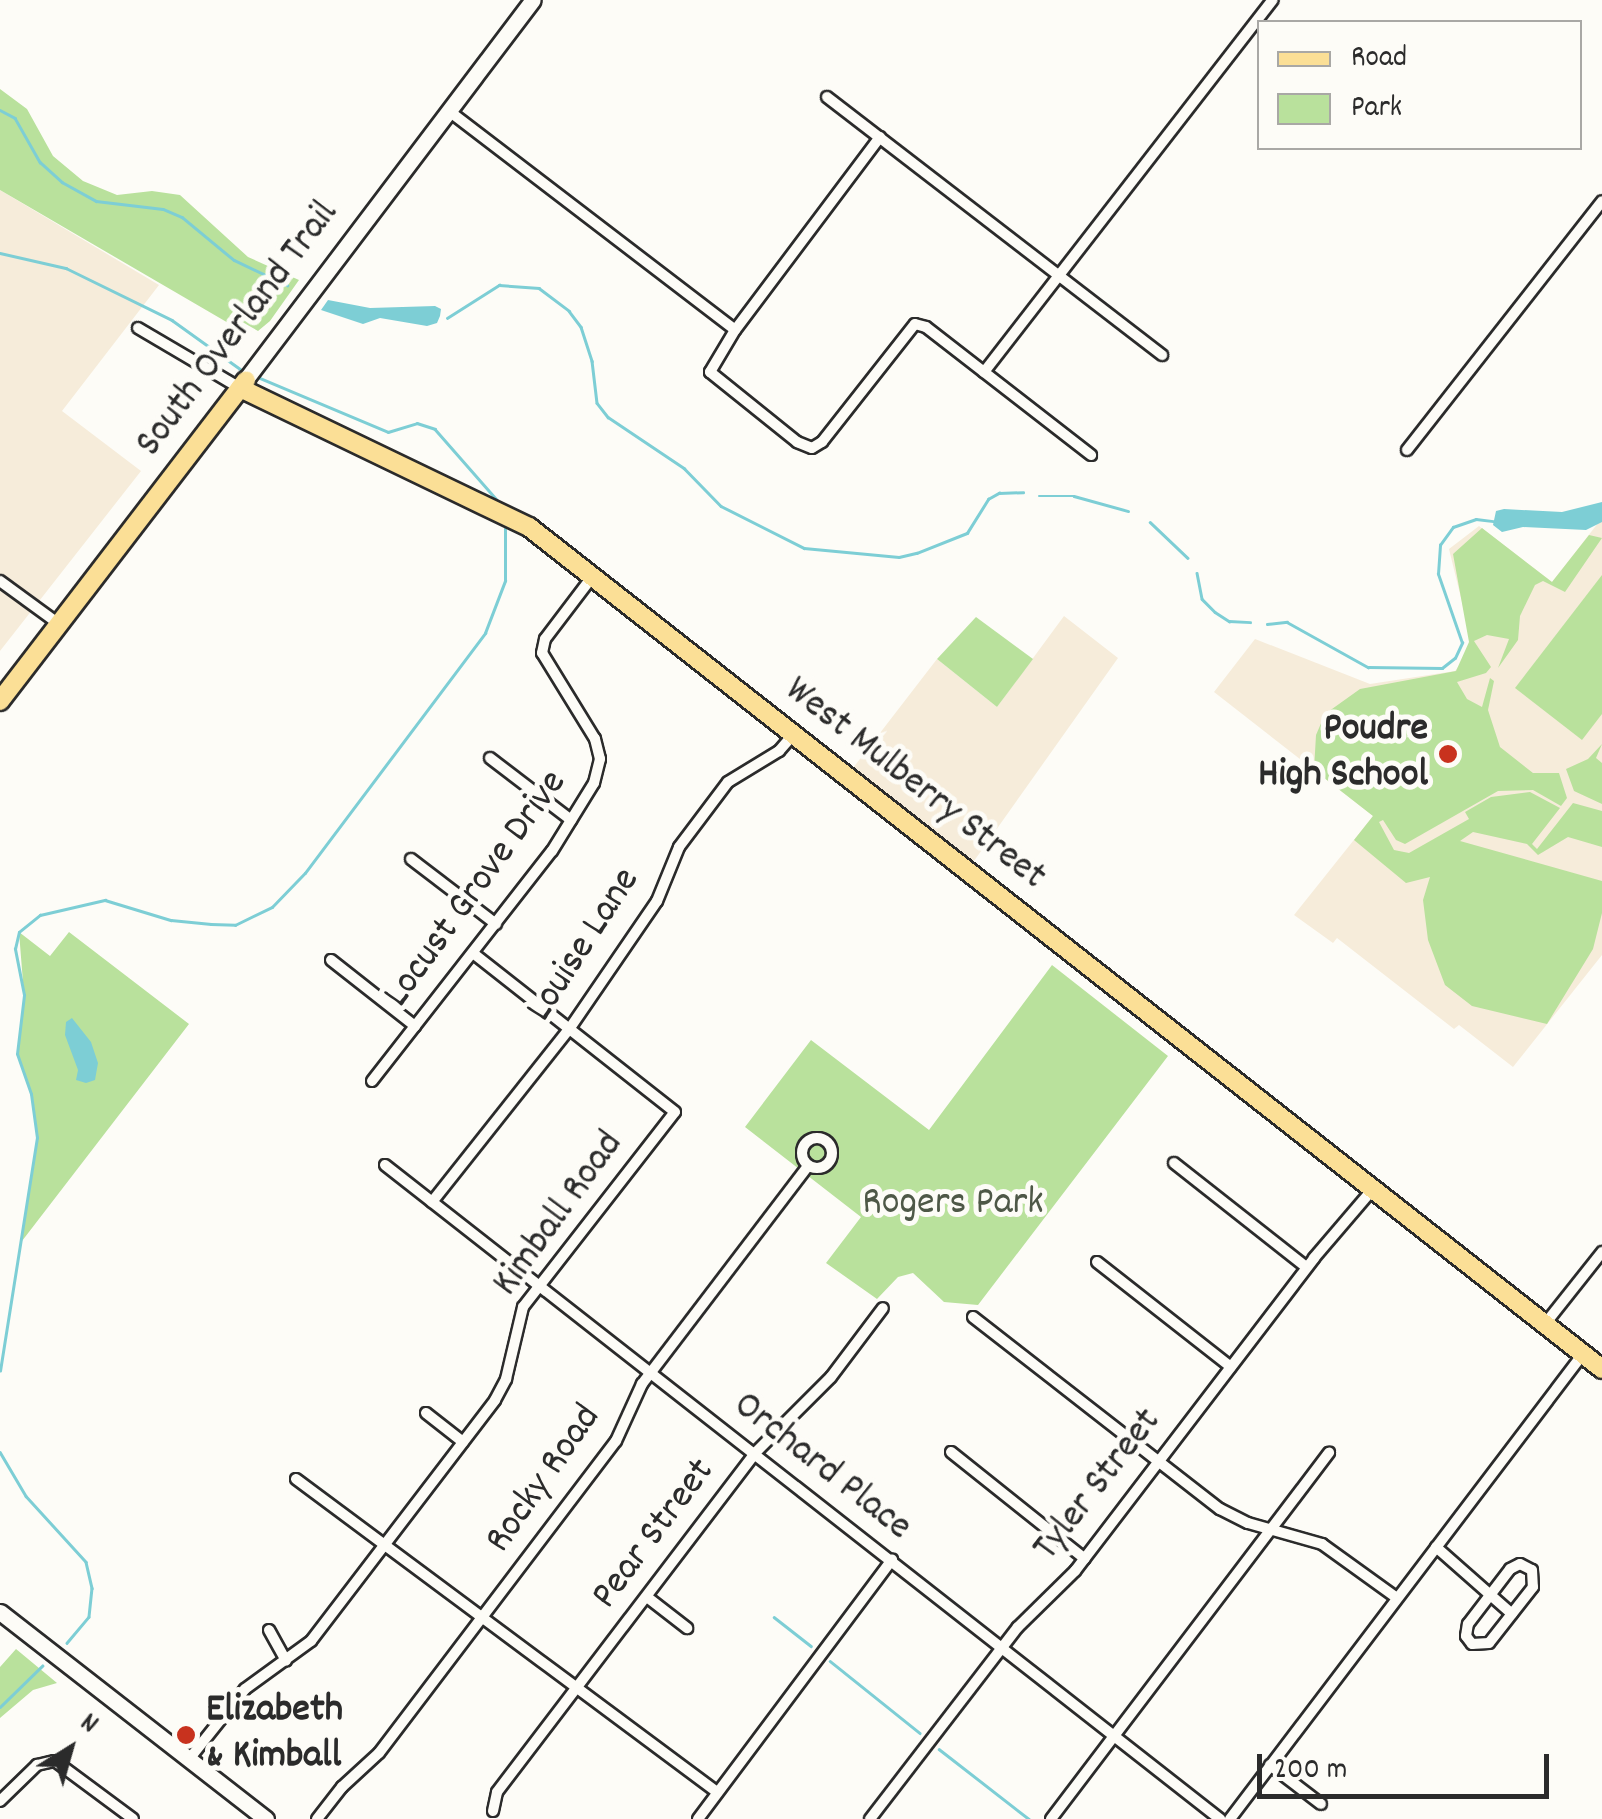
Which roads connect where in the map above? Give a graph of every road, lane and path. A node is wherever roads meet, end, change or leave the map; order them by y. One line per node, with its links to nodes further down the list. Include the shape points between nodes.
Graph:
1 (534, 0): 6 (main road, South Overland Trail)
2 (1273, 0): 3 (street)
3 (1257, 20)
4 (1257, 21): 9 (street)
5 (827, 97): 7 (street)
6 (449, 111): 11 (street); 14 (main road, South Overland Trail)
7 (880, 137): 9 (street); 11 (street)
8 (1602, 200): 15 (street)
9 (1057, 275): 12 (street); 13 (street)
10 (138, 328): 14 (street, West Mulberry Street)
11 (736, 330): 13 (street, via 710,372 812,448 915,324)
12 (1162, 355)
13 (984, 372): 16 (street)
14 (247, 378): 17 (main road, West Mulberry Street, via 498,509); 19 (main road, South Overland Trail)
15 (1407, 450)
16 (1091, 455)
17 (592, 577): 21 (main road, West Mulberry Street); 23 (street, Locust Grove Drive, via 542,648 546,666 599,752 594,783)
18 (0, 582): 19 (street)
19 (59, 624): 20 (main road, South Overland Trail)
20 (0, 701)
21 (793, 735): 29 (street, Louise Lane, via 734,777 684,840 657,901); 34 (main road, West Mulberry Street)
22 (490, 758): 23 (street)
23 (572, 820): 25 (street, Locust Grove Drive)
24 (412, 860): 25 (street)
25 (496, 924): 26 (street, Locust Grove Drive)
26 (473, 953): 28 (street, Locust Grove Drive); 29 (street, Kimball Road)
27 (331, 960): 28 (street)
28 (416, 1026): 30 (street, Locust Grove Drive)
29 (570, 1028): 35 (street, Louise Lane); 39 (street, Kimball Road, via 676,1112)
30 (372, 1080)
31 (1174, 1163): 38 (street)
32 (385, 1165): 35 (street, Orchard Place)
33 (808, 1166): 46 (street, Rocky Road)
34 (1373, 1189): 38 (street, Tyler Street); 42 (main road, West Mulberry Street)
35 (432, 1202): 39 (street, Orchard Place)
36 (1602, 1252): 42 (street)
37 (1097, 1262): 44 (street)
38 (1306, 1267): 44 (street, Tyler Street)
39 (540, 1286): 46 (street, Orchard Place); 48 (street, Kimball Road, via 518,1315 501,1390)
40 (883, 1308): 50 (street, Pear Street, via 832,1377)
41 (973, 1317): 52 (street)
42 (1546, 1324): 43 (main road, West Mulberry Street)
43 (1584, 1354): 45 (main road, West Mulberry Street); 56 (street)
44 (1231, 1366): 52 (street, Tyler Street)
45 (1602, 1369)
46 (650, 1374): 50 (street, Orchard Place); 64 (street, Rocky Road, via 616,1441)
47 (426, 1413): 48 (street)
48 (464, 1442): 55 (street, Kimball Road)
49 (951, 1452): 57 (street)
50 (754, 1453): 58 (street, Orchard Place); 60 (street, Pear Street)
51 (1329, 1453): 54 (street)
52 (1157, 1462): 54 (street, via 1220,1510); 57 (street, Tyler Street)
53 (296, 1478): 55 (street)
54 (1272, 1528): 61 (street, via 1332,1549); 70 (street)
55 (384, 1546): 64 (street); 68 (street, Kimball Road, via 311,1641)
56 (1436, 1547): 59 (street); 61 (street)
57 (1085, 1559): 67 (street, Tyler Street)
58 (892, 1560): 67 (street, Orchard Place); 73 (street)
59 (1489, 1596): 63 (street); 63 (street, via 1513,1566 1530,1568 1534,1584); 63 (street, via 1466,1628 1472,1644 1489,1643)
60 (646, 1597): 65 (street); 69 (street, Pear Street)
61 (1397, 1598): 72 (street)
62 (0, 1612): 71 (main road)
63 (1512, 1614)
64 (482, 1618): 69 (street); 79 (street, Rocky Road, via 379,1753)
65 (687, 1628)
66 (269, 1630): 68 (street)
67 (1002, 1648): 70 (street, Orchard Place); 81 (street, Tyler Street)
68 (286, 1662): 71 (street, Kimball Road, via 244,1689)
69 (576, 1690): 73 (street); 76 (street, Pear Street, via 497,1792)
70 (1114, 1736): 82 (street); 83 (street, Orchard Place)
71 (190, 1758): 78 (main road)
72 (1270, 1765): 75 (street); 84 (street)
73 (718, 1792): 80 (street)
74 (0, 1801): 77 (street, via 37,1765 55,1761)
75 (1321, 1804)
76 (493, 1812)
77 (133, 1819)
78 (266, 1819)
79 (317, 1819)
80 (698, 1819)
81 (870, 1819)
82 (1051, 1819)
83 (1220, 1819)
84 (1230, 1819)

